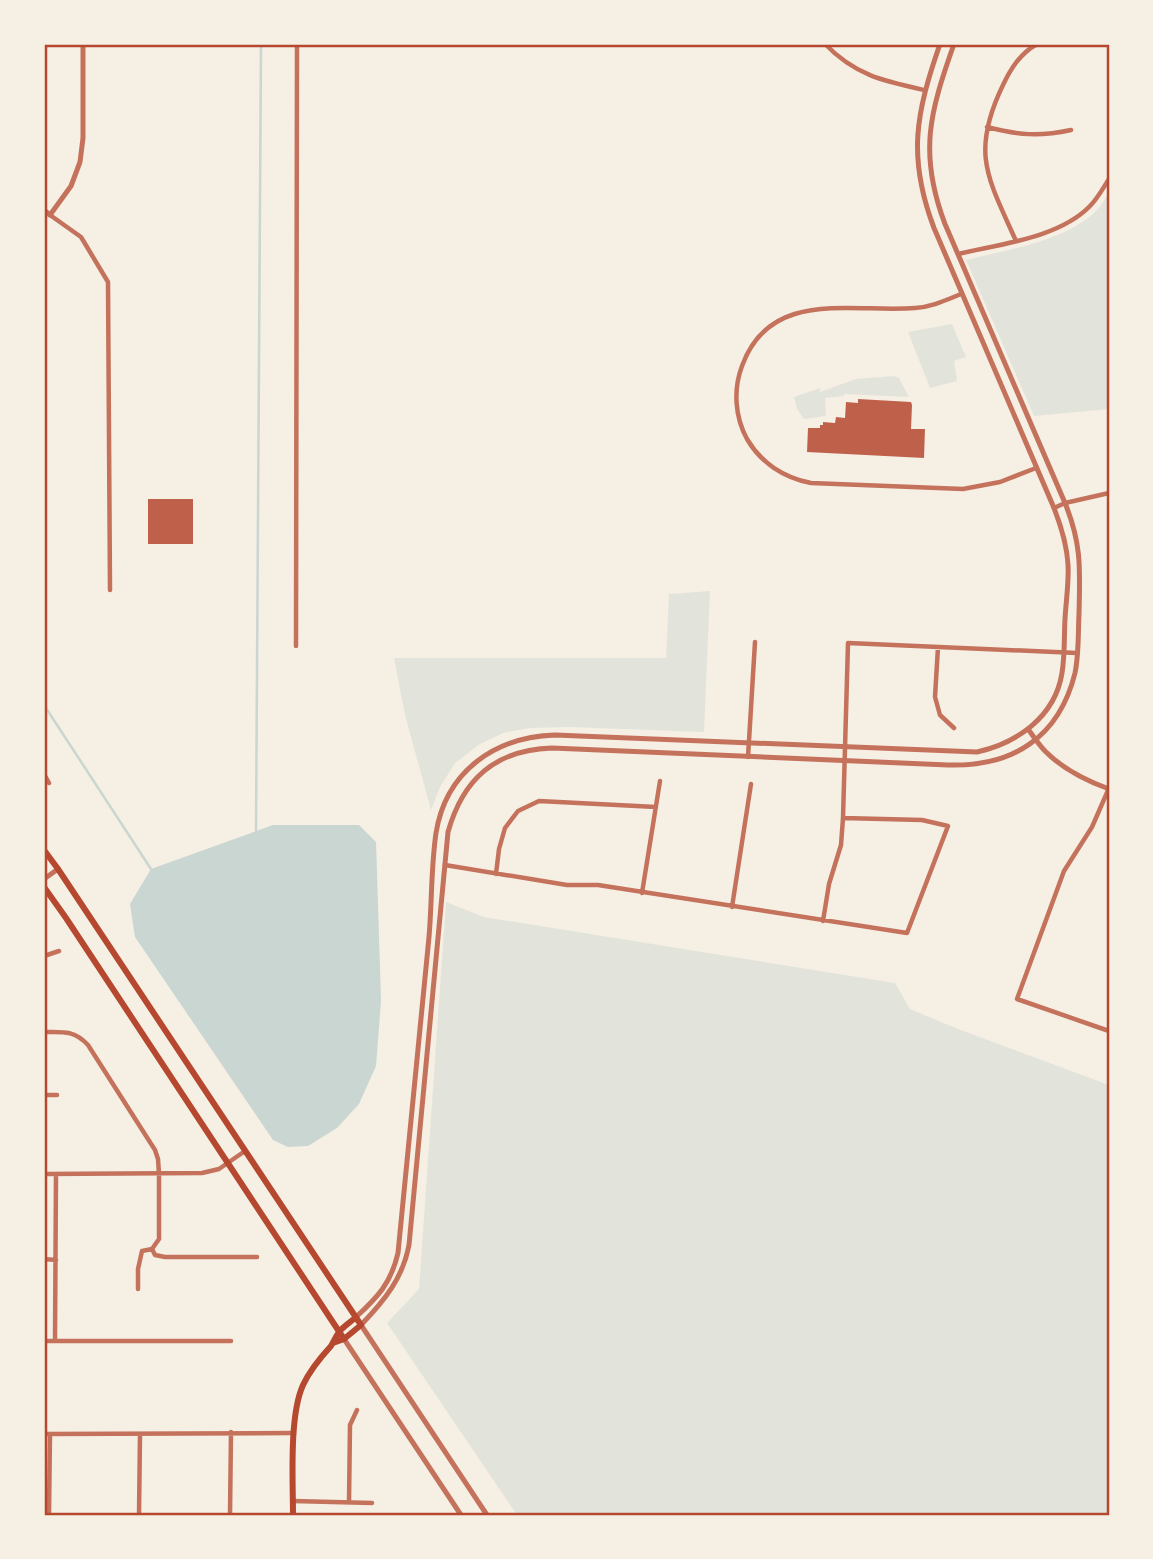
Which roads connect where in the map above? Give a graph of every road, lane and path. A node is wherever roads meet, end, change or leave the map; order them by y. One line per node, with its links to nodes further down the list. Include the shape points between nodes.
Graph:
1 (83, 44): 13 (street, via 80,162 71,186)
2 (297, 44): 26 (street)
3 (825, 44): 7 (street, via 862,73)
4 (940, 44): 7 (street)
5 (954, 44): 8 (street)
6 (1035, 45): 9 (street, via 1015,62)
7 (925, 90): 8 (street); 16 (street, via 918,128 919,171 929,214)
8 (937, 93): 15 (street, via 930,132 931,173 940,212)
9 (987, 127): 10 (street, via 1029,135); 14 (street, via 989,177)
10 (1071, 130)
11 (1109, 179): 14 (street, via 1091,205 1069,223)
12 (44, 210): 13 (street)
13 (50, 215): 24 (street, via 81,237 108,282)
14 (1016, 241): 15 (street)
15 (958, 254): 16 (street); 17 (street)
16 (947, 259): 18 (street)
17 (973, 289): 18 (street); 19 (street)
18 (961, 294): 20 (street); 20 (street, via 916,308 820,308 791,315 765,331 752,346 740,373 740,422 748,440 775,469 821,484 963,489 1000,482)
19 (1047, 463): 20 (street); 22 (street)
20 (1036, 468): 23 (street)
21 (1109, 493): 22 (street)
22 (1065, 503): 23 (street); 29 (street, via 1079,550)
23 (1054, 508): 28 (street, via 1068,568)
24 (110, 590)
25 (755, 642): 33 (street)
26 (296, 646)
27 (938, 647): 28 (street); 30 (street, via 935,697 940,715); 34 (street, via 848,643)
28 (1063, 652): 29 (street); 31 (street, via 1062,674 1051,703)
29 (1077, 653): 32 (street, via 1065,701)
30 (954, 728)
31 (1028, 729): 32 (street); 34 (street, via 993,749 977,752)
32 (1036, 739): 36 (street, via 986,763); 41 (street, via 1066,768)
33 (749, 743): 34 (street); 35 (street); 69 (street, via 526,737 493,749 456,784 436,832 399,1246 387,1283)
34 (844, 748): 36 (street)
35 (748, 757): 36 (street); 45 (street, via 552,748 517,753 487,769 464,793 448,832)
36 (844, 761): 43 (street)
37 (44, 774): 39 (street)
38 (660, 780): 42 (street)
39 (49, 783)
40 (751, 784): 51 (street)
41 (1109, 788): 56 (street, via 1092,827 1064,871 1017,999)
42 (656, 807): 47 (street, via 539,801 518,811 505,828); 50 (street)
43 (843, 818): 52 (street); 52 (street, via 922,820 948,826 907,933)
44 (44, 850): 46 (main road)
45 (445, 865): 47 (street); 70 (street, via 410,1245 392,1289)
46 (58, 869): 48 (street); 59 (main road)
47 (496, 874): 50 (street)
48 (44, 879)
49 (44, 887): 60 (main road)
50 (642, 893): 51 (street)
51 (732, 907): 52 (street)
52 (823, 921)
53 (60, 951): 54 (street)
54 (44, 956)
55 (44, 1031): 63 (street, via 69,1032 88,1045 155,1150)
56 (1109, 1031)
57 (44, 1095): 58 (street)
58 (57, 1095)
59 (245, 1152): 60 (street); 69 (main road)
60 (228, 1163): 63 (street, via 202,1174); 71 (main road)
61 (44, 1174): 62 (street)
62 (56, 1174): 63 (street); 67 (street)
63 (159, 1174): 64 (street, via 159,1238)
64 (152, 1248): 65 (street, via 155,1255 166,1257); 68 (street, via 142,1251 139,1259)
65 (257, 1257)
66 (44, 1259): 67 (street)
67 (55, 1259): 74 (street)
68 (138, 1289)
69 (356, 1318): 70 (main road); 71 (main road)
70 (361, 1325): 72 (main road); 90 (street)
71 (339, 1332): 72 (main road); 76 (main road)
72 (344, 1339): 76 (main road); 89 (street)
73 (44, 1341): 74 (street)
74 (55, 1341): 75 (street)
75 (231, 1341)
76 (333, 1343): 79 (main road, via 302,1388)
77 (357, 1410): 83 (street, via 350,1425)
78 (230, 1432): 79 (street); 81 (street); 87 (street)
79 (294, 1433): 82 (main road)
80 (47, 1434): 81 (street); 85 (street)
81 (140, 1434): 86 (street)
82 (293, 1501): 83 (street); 88 (main road)
83 (349, 1502): 84 (street)
84 (372, 1503)
85 (49, 1515)
86 (139, 1515)
87 (230, 1515)
88 (293, 1515)
89 (461, 1515)
90 (487, 1515)

